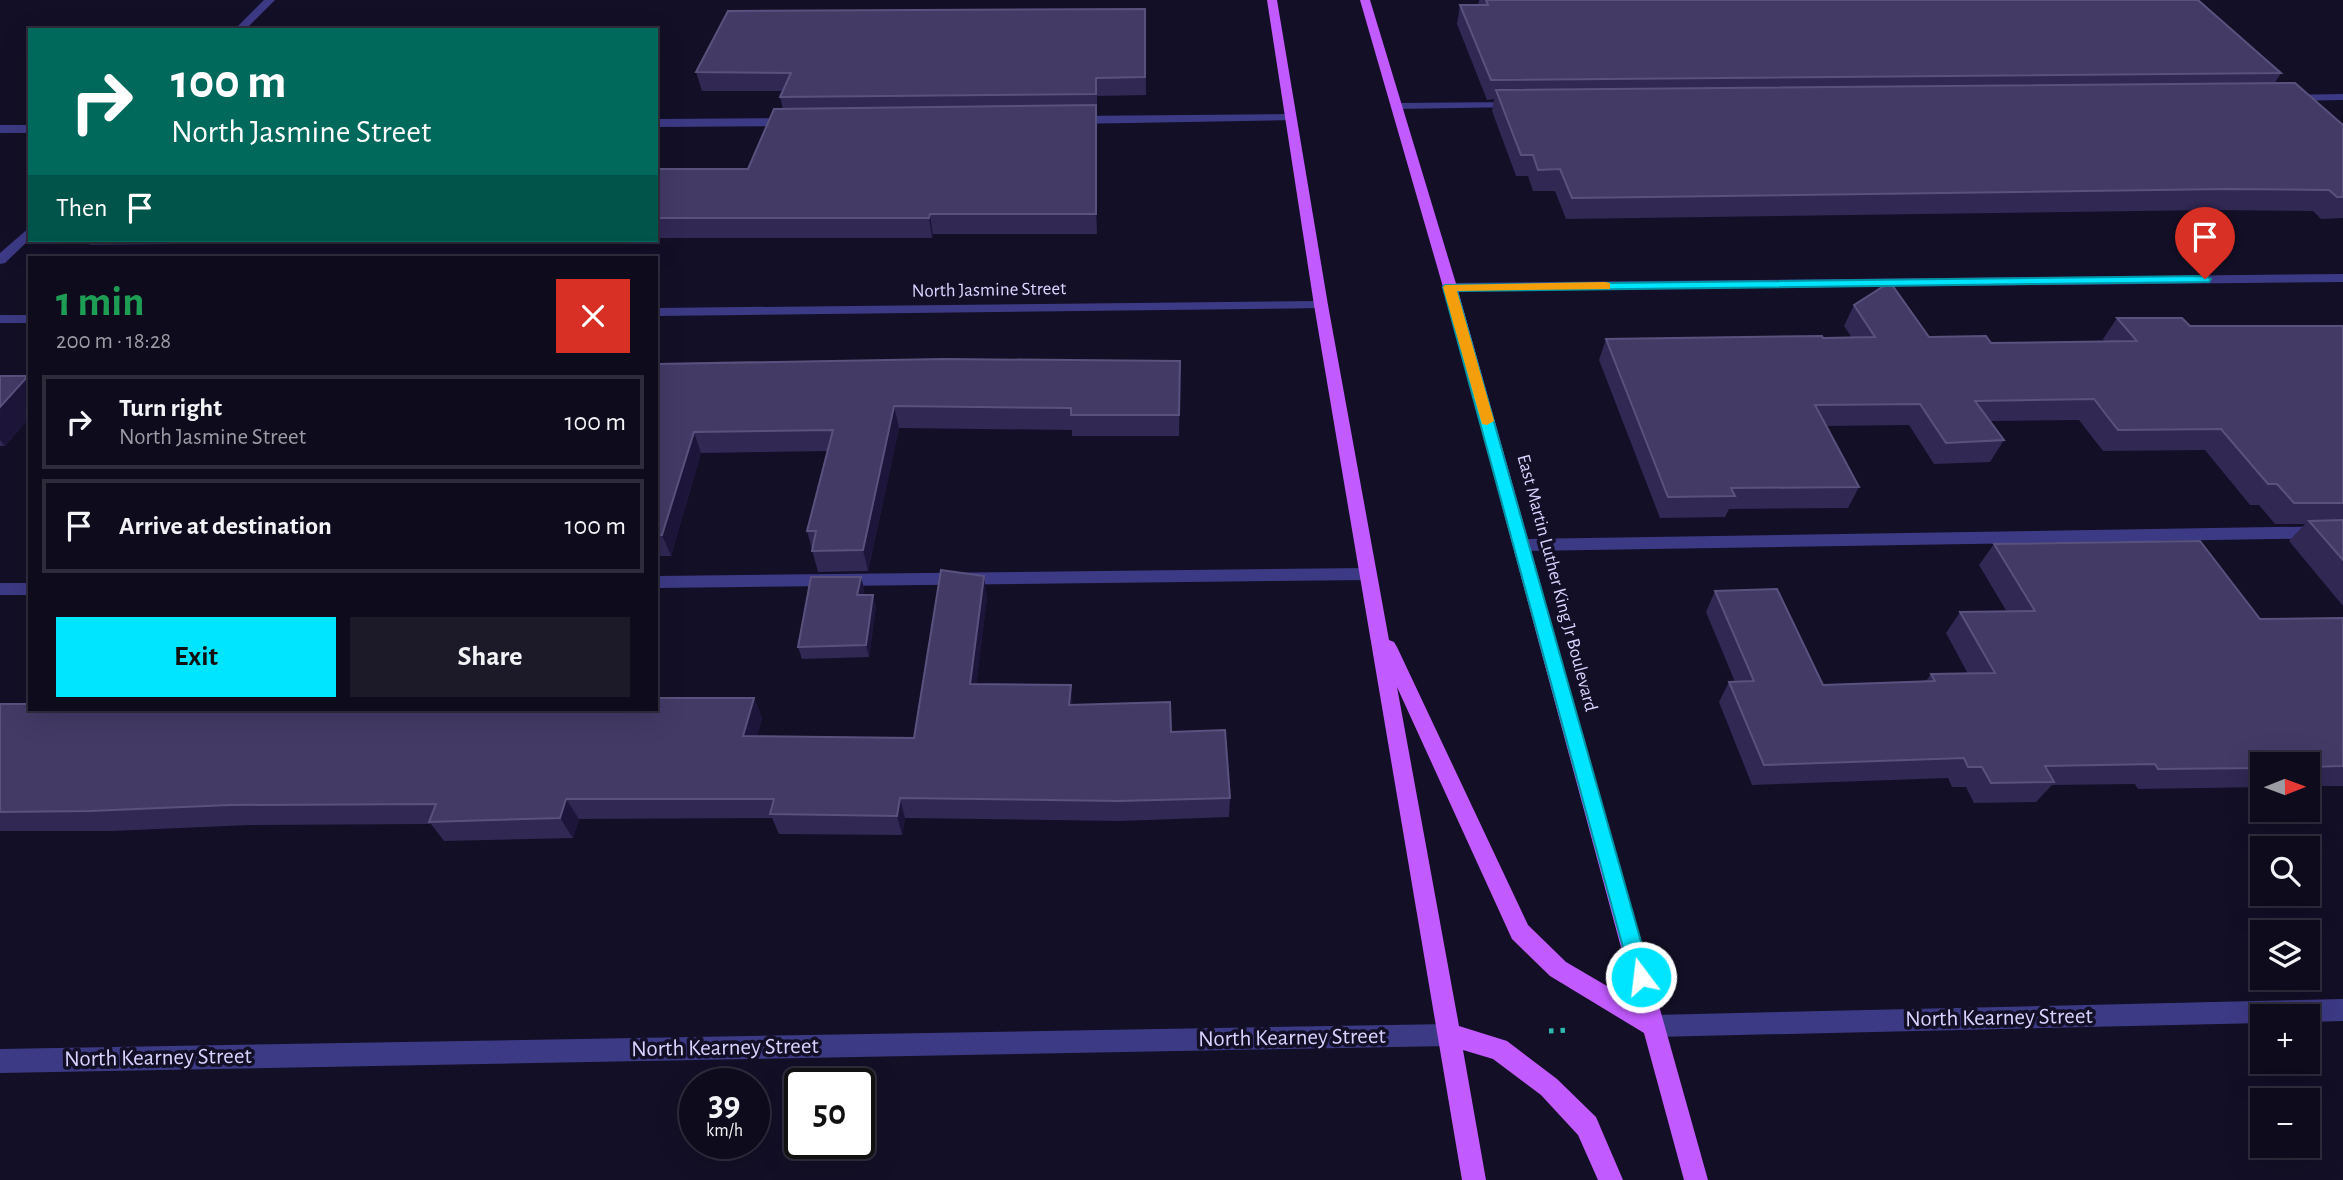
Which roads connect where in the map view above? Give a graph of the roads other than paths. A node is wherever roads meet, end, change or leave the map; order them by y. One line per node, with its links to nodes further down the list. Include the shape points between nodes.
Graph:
1 (270, 0): 4 (street)
2 (1272, 0): 9 (main road)
3 (1365, 0): 8 (main road, East Martin Luther King Jr Boulevard)
4 (241, 28)
5 (2343, 97): 6 (street)
6 (2273, 98)
7 (1533, 104): 8 (street)
8 (1396, 106): 18 (main road, East Martin Luther King Jr Boulevard)
9 (1290, 118): 10 (street); 19 (main road)
10 (1059, 120)
11 (809, 122): 12 (street)
12 (658, 123)
13 (0, 129): 14 (street)
14 (28, 129)
15 (28, 233): 16 (street)
16 (0, 260)
17 (2343, 278): 18 (street)
18 (1450, 287): 24 (main road, East Martin Luther King Jr Boulevard)
19 (1321, 305): 20 (street, North Jasmine Street); 25 (main road)
20 (658, 312)
21 (0, 319): 22 (street)
22 (28, 319)
23 (2343, 532): 24 (street)
24 (1521, 545): 31 (main road, East Martin Luther King Jr Boulevard)
25 (1368, 574): 26 (street); 29 (main road)
26 (658, 582)
27 (0, 589): 28 (street)
28 (28, 589)
29 (1378, 626): 31 (main road, via 1520,932 1558,969); 32 (main road)
30 (2343, 1010): 31 (street, North Kearney Street)
31 (1654, 1026): 36 (main road, East Martin Luther King Jr Boulevard)
32 (1450, 1035): 33 (street, North Kearney Street); 34 (main road); 35 (main road, via 1499,1049 1549,1087 1587,1126)
33 (0, 1061)
34 (1474, 1180)
35 (1611, 1180)
36 (1696, 1180)

